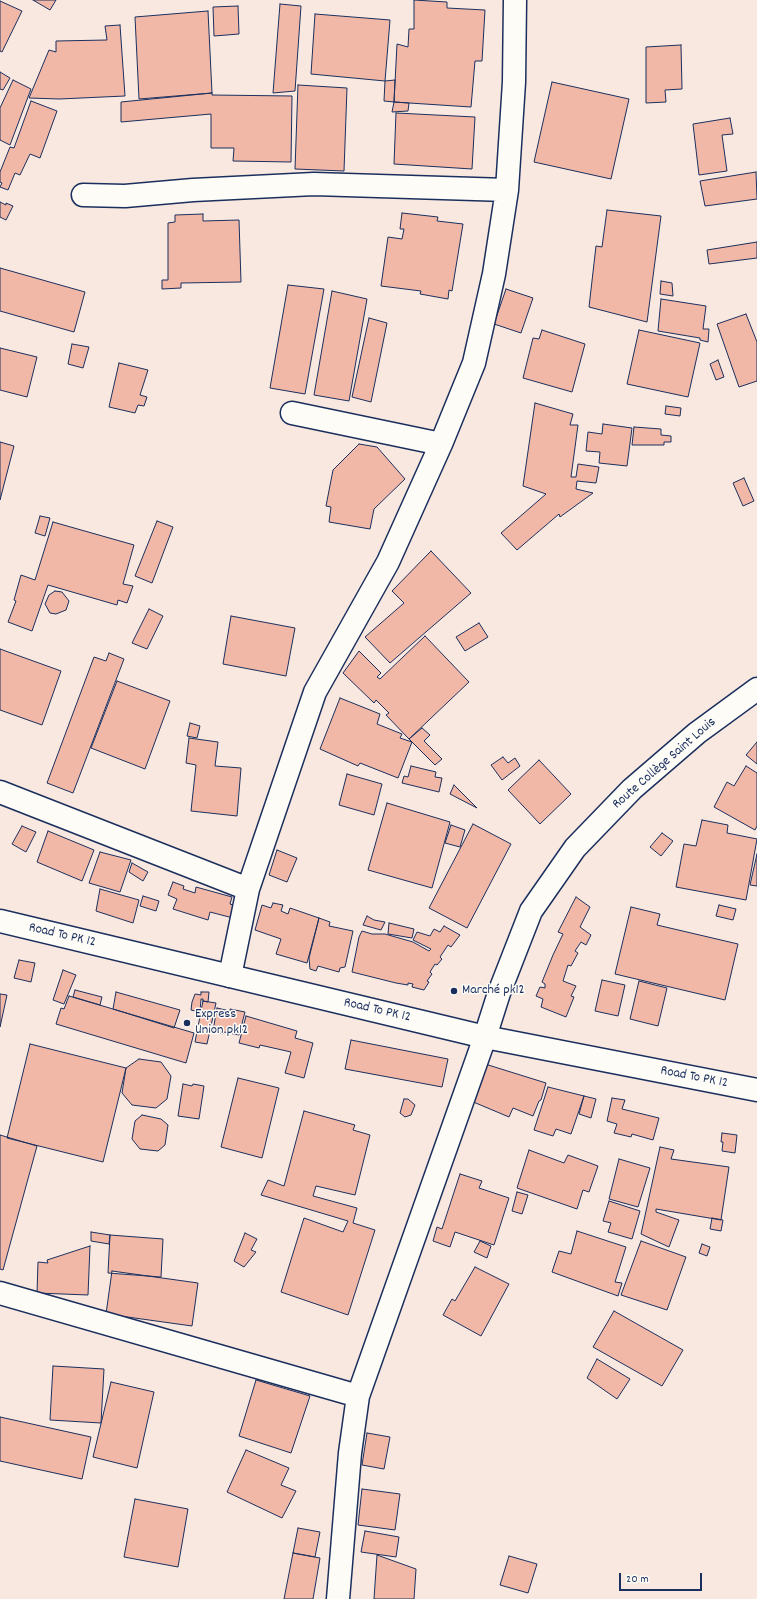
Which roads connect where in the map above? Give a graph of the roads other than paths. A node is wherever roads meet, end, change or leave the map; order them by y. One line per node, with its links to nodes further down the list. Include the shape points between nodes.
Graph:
1 (515, 0): 2 (street, via 514,82)
2 (507, 190): 3 (street, via 314,184 125,196); 5 (street, via 494,274 474,363)
3 (83, 194)
4 (292, 413): 5 (street)
5 (441, 444): 8 (street, via 388,562 315,692)
6 (757, 689): 11 (street, Route Collège Saint Louis, via 697,733 632,789 575,848 531,911)
7 (0, 792): 8 (street)
8 (248, 889): 10 (street)
9 (0, 921): 10 (street, Road To PK 12)
10 (230, 976): 11 (street, Road To PK 12)
11 (484, 1037): 12 (street, Road To PK 12); 14 (street, Route Collège Saint Louis)
12 (757, 1090)
13 (0, 1293): 14 (street)
14 (358, 1396): 15 (street, Route Collège Saint Louis, via 350,1453)
15 (338, 1599)

